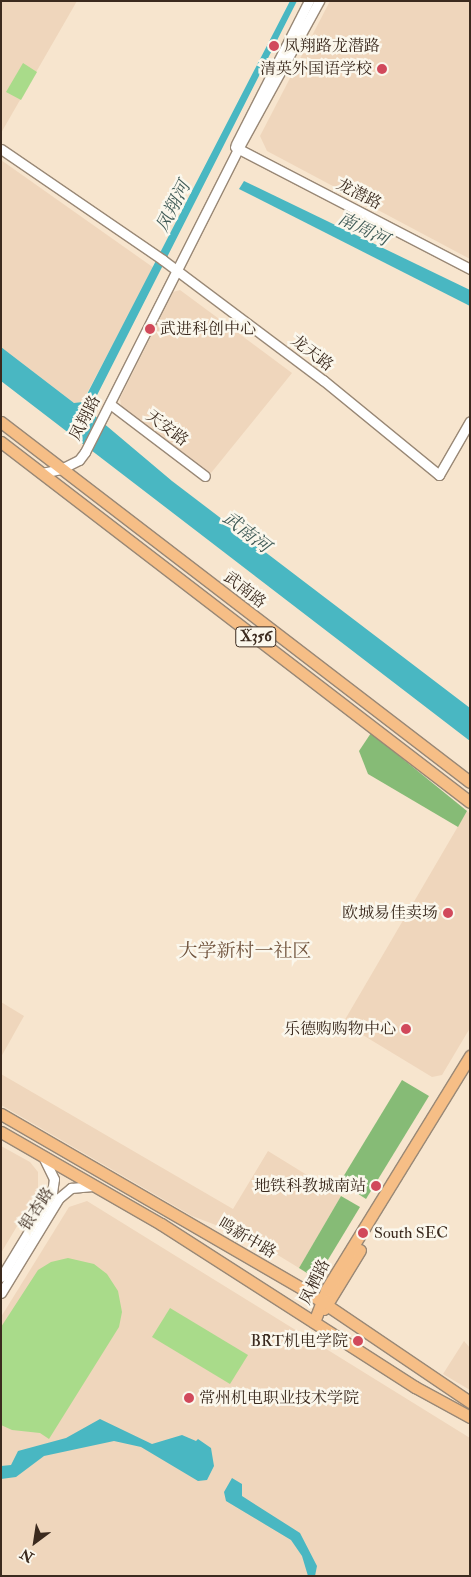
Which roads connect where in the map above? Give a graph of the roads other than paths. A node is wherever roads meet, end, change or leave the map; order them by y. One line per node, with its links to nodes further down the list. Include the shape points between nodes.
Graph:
1 (309, 1): 3 (street, 凤翔路)
2 (319, 1): 3 (street, 凤翔路)
3 (236, 148): 5 (street, 凤翔路); 6 (street, 龙潜路)
4 (1, 149): 5 (street, 龙天路)
5 (174, 269): 7 (street, 凤翔路); 8 (street, 凤翔路); 9 (street, 龙天路, via 323,380 439,475)
6 (470, 269)
7 (110, 404): 8 (street, 凤翔路); 14 (street, 天安路)
8 (102, 413): 12 (street, 凤翔路, via 77,458)
9 (470, 421)
10 (1, 422): 12 (main road, 武南路 / X356)
11 (1, 442): 13 (main road, 武南路 / X356)
12 (59, 467): 13 (street, 凤翔路); 15 (main road, 武南路 / X356)
13 (42, 473): 16 (main road, 武南路 / X356)
14 (205, 476)
15 (470, 782)
16 (470, 802)
17 (470, 1056): 25 (main road, 凤栖路)
18 (470, 1070): 25 (main road, 凤栖路)
19 (1, 1114): 25 (main road, 鸣新中路)
20 (1, 1132): 21 (main road, 鸣新中路)
21 (43, 1156): 22 (main road, 鸣新中路); 23 (street, 银杏路, via 54,1179 52,1193)
22 (93, 1186): 24 (street, 银杏路, via 71,1188 59,1198); 26 (main road, 鸣新中路, via 161,1224)
23 (1, 1277)
24 (1, 1294)
25 (323, 1302): 26 (main road, 凤栖路); 27 (main road, 鸣新中路)
26 (314, 1322): 28 (main road, 鸣新中路, via 415,1387)
27 (470, 1402)
28 (470, 1417)

